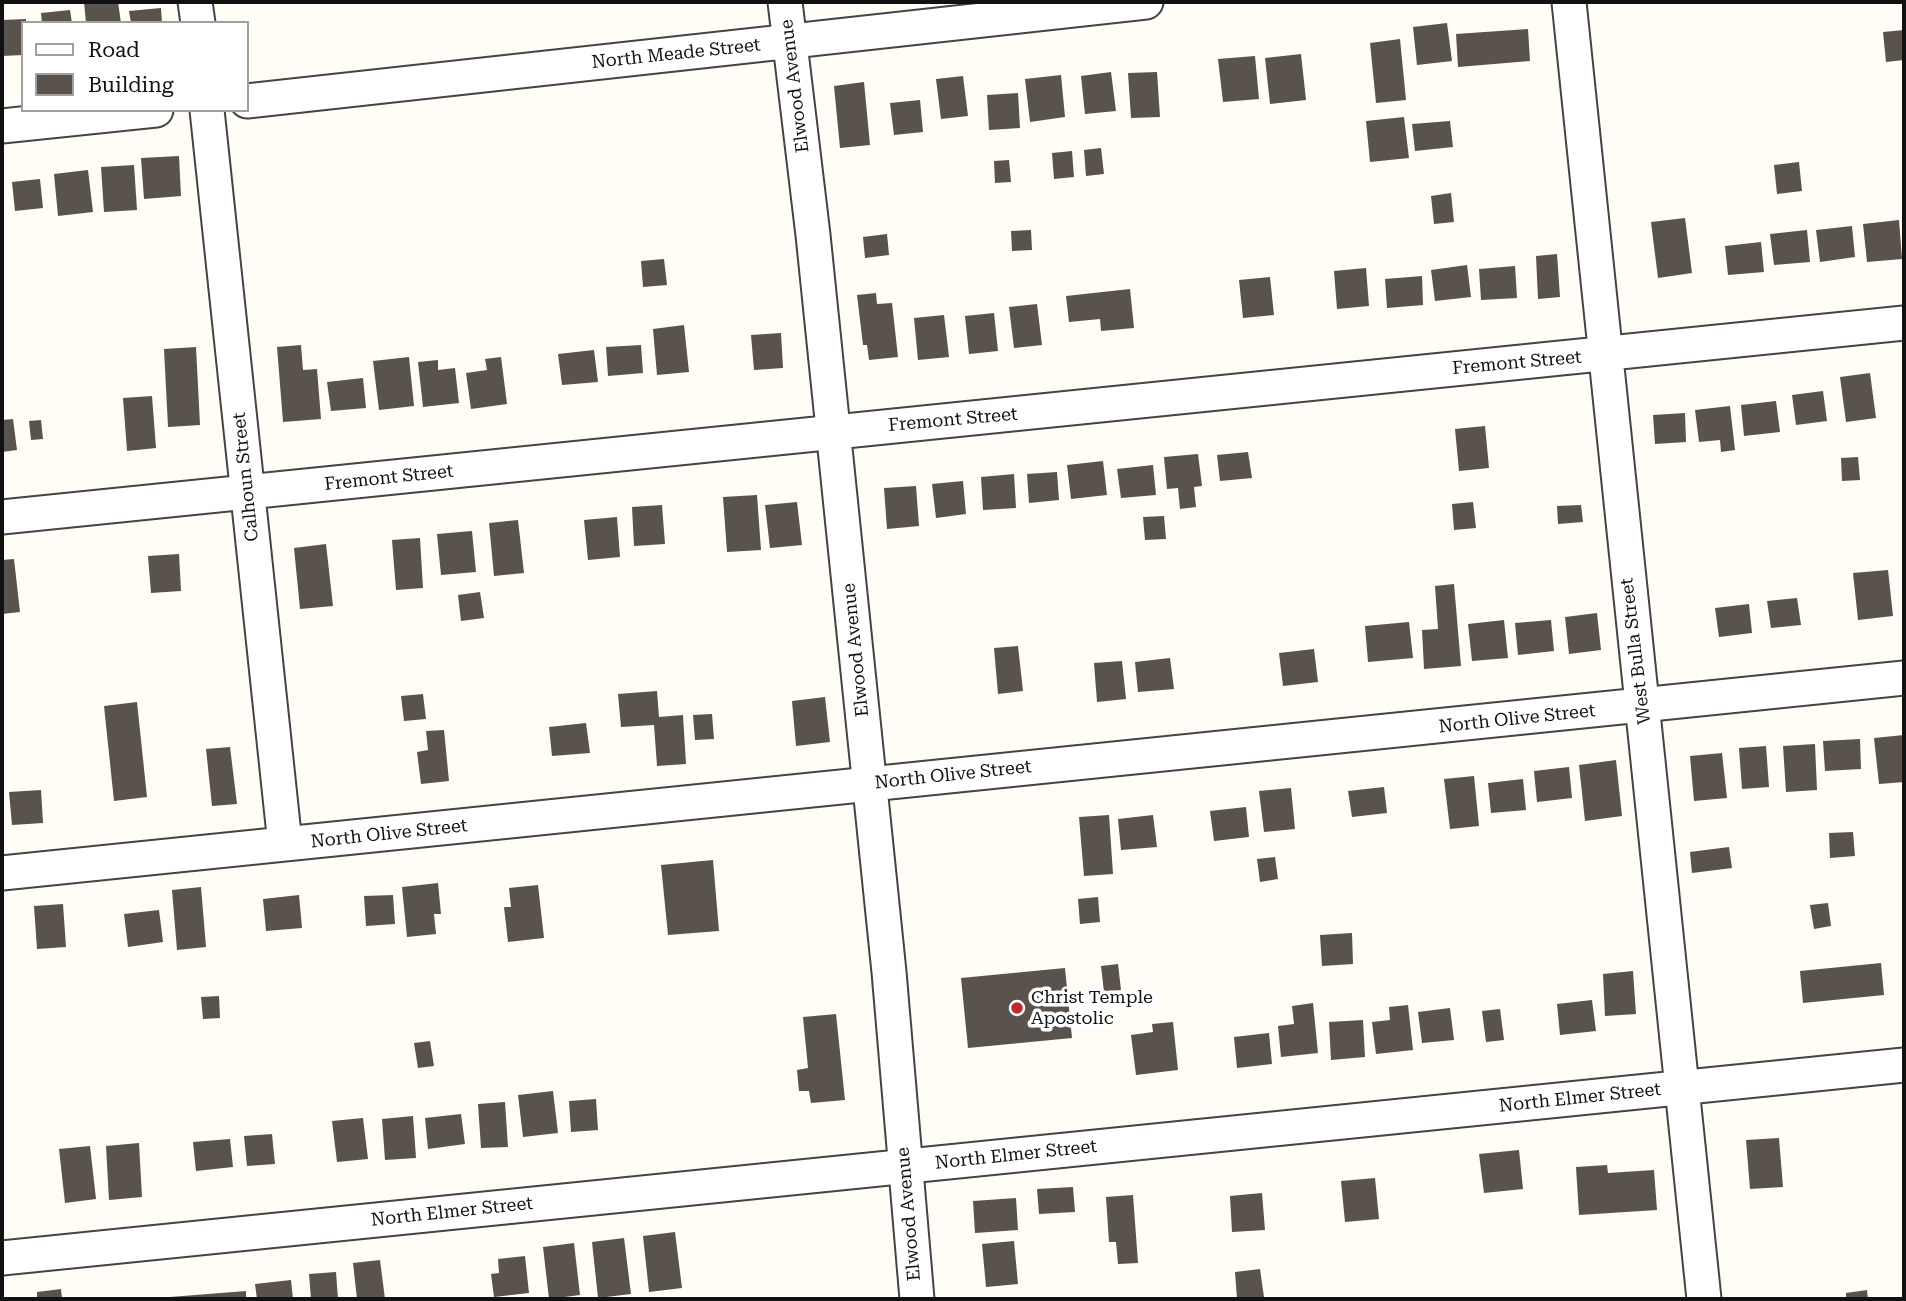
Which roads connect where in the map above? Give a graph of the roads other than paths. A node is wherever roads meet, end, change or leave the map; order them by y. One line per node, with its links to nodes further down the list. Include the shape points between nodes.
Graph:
1 (195, 2): 5 (street)
2 (785, 2): 6 (street, Elwood Avenue)
3 (1146, 2): 6 (street, North Meade Street)
4 (1569, 2): 12 (street, West Bulla Street)
5 (198, 21)
6 (789, 41): 7 (street, North Meade Street); 13 (street, Elwood Avenue)
7 (248, 101)
8 (137, 112): 10 (street)
9 (207, 112): 14 (street, Calhoun Street)
10 (2, 126)
11 (1904, 323): 12 (street, Fremont Street)
12 (1605, 356): 13 (street, Fremont Street); 17 (street, West Bulla Street)
13 (831, 432): 14 (street, Fremont Street); 18 (street, Elwood Avenue)
14 (248, 491): 15 (street, Fremont Street); 19 (street, Calhoun Street)
15 (2, 517)
16 (1904, 678): 17 (street, North Olive Street)
17 (1643, 706): 18 (street, North Olive Street); 22 (street, West Bulla Street)
18 (870, 784): 19 (street, North Olive Street); 23 (street, Elwood Avenue)
19 (285, 844): 20 (street, North Olive Street)
20 (2, 873)
21 (1904, 1065): 22 (street, North Elmer Street)
22 (1684, 1087): 23 (street, North Elmer Street); 26 (street, West Bulla Street)
23 (904, 1167): 24 (street, North Elmer Street); 25 (street, Elwood Avenue)
24 (2, 1258)
25 (917, 1299)
26 (1704, 1299)

